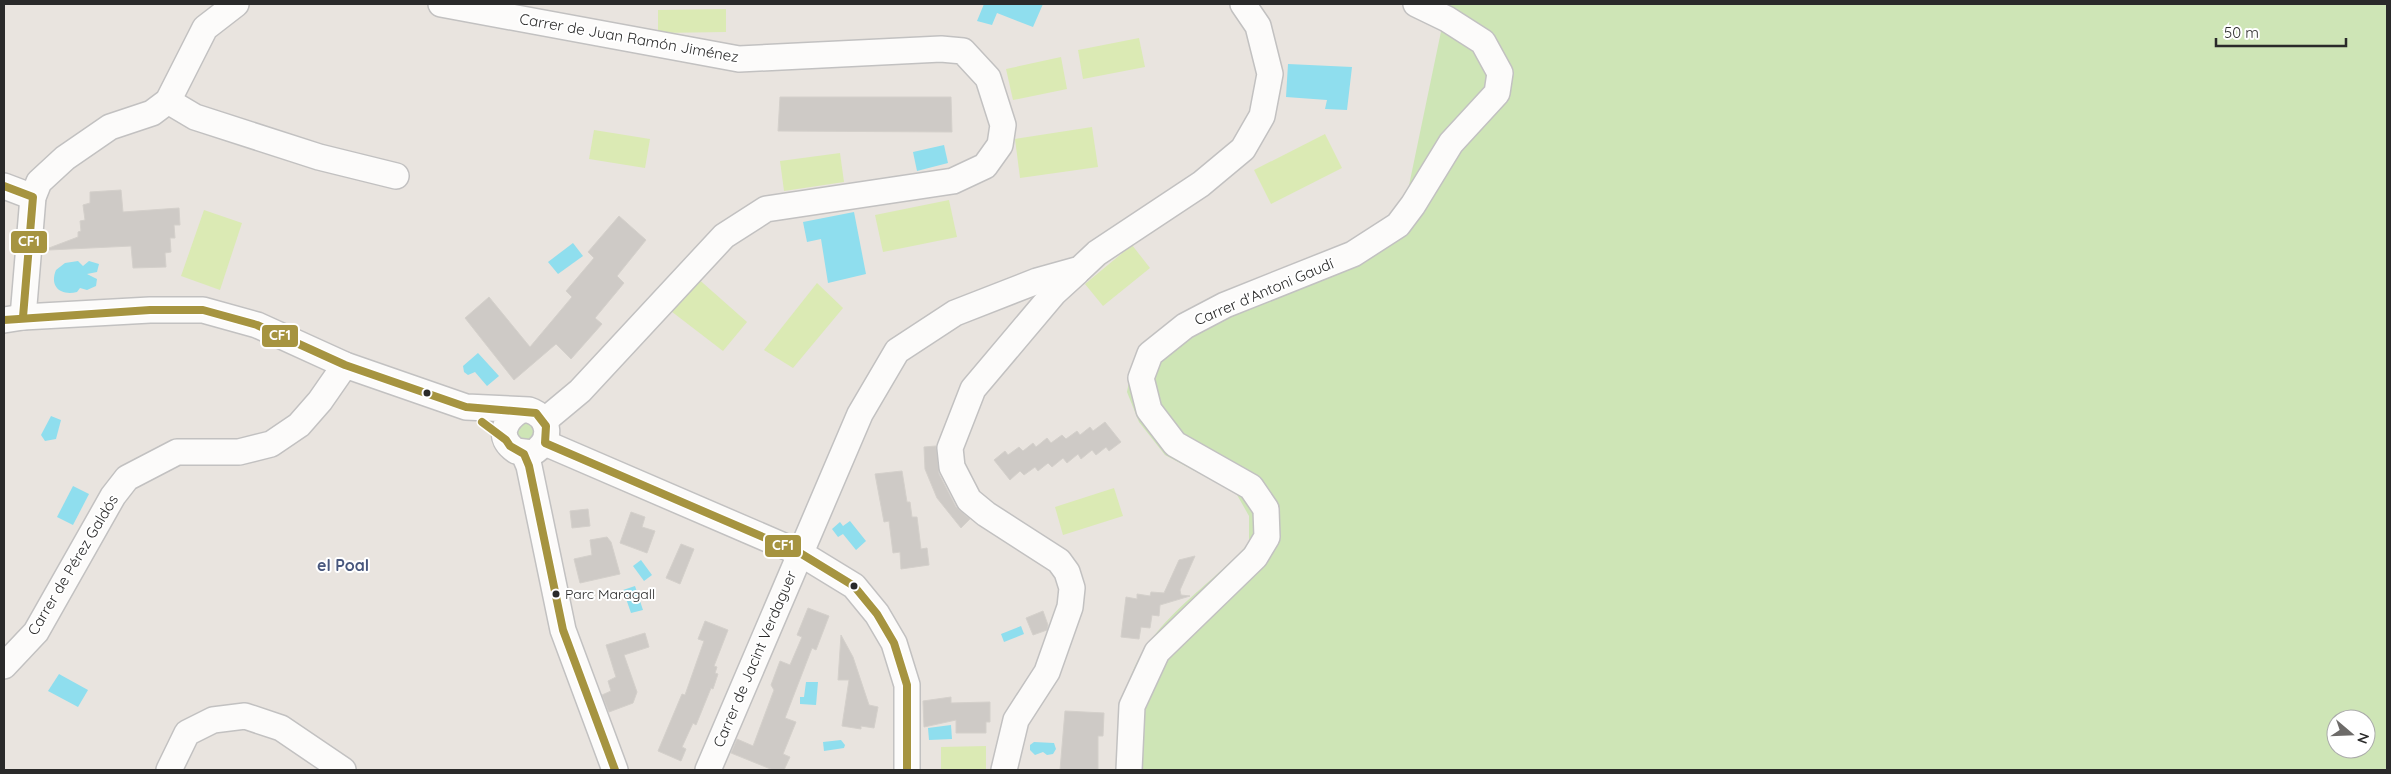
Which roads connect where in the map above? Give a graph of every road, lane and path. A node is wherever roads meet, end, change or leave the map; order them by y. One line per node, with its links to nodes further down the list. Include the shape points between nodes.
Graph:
1 (236, 4): 5 (street, via 206,28)
2 (441, 4): 14 (street, Carrer de Juan Ramón Jiménez, via 739,59 963,51 988,78 1003,124 1000,145 985,166 953,181 766,209 724,236 580,391)
3 (1243, 4): 9 (street, Carrer de Jacint Verdaguer, via 1258,26 1270,74 1262,116 1243,149 1201,184 1097,253)
4 (1416, 4): 23 (street, Carrer d'Antoni Gaudí, via 1483,42 1500,73 1497,93 1451,143 1398,225 1353,254 1225,306 1185,326 1150,354 1141,378 1149,410 1175,444 1252,487 1266,509 1267,537 1255,557 1157,652 1132,706)
5 (168, 101): 6 (street, via 195,117 319,157); 8 (street, via 152,113 110,127 72,153 39,182)
6 (396, 176)
7 (4, 186): 8 (street)
8 (32, 197): 10 (street)
9 (1080, 268): 15 (street, Carrer de Jacint Verdaguer, via 1037,280 956,313 897,351 860,414); 22 (street, via 1054,292 973,389 950,448 952,467 969,500 1059,561 1072,588 1064,627 1047,672 1016,720)
10 (10, 323): 11 (street, via 150,310 203,310 257,326)
11 (345, 365): 12 (street); 16 (street, Carrer de Pérez Galdós, via 299,425 271,444 238,452 177,452 127,478 113,496 36,632)
12 (466, 407): 13 (street); 14 (street)
13 (521, 410): 14 (street, via 536,412); 14 (street, via 510,417 504,427)
14 (530, 439): 15 (street); 19 (street, via 529,466 563,630)
15 (800, 553): 20 (street, Carrer de Jacint Verdaguer); 21 (street, via 854,586 894,643 907,685)
16 (4, 666)
17 (169, 770): 18 (street, via 187,733 212,720 245,716 281,728)
18 (343, 770)
19 (615, 770)
20 (708, 770)
21 (907, 770)
22 (1004, 770)
23 (1129, 770)

